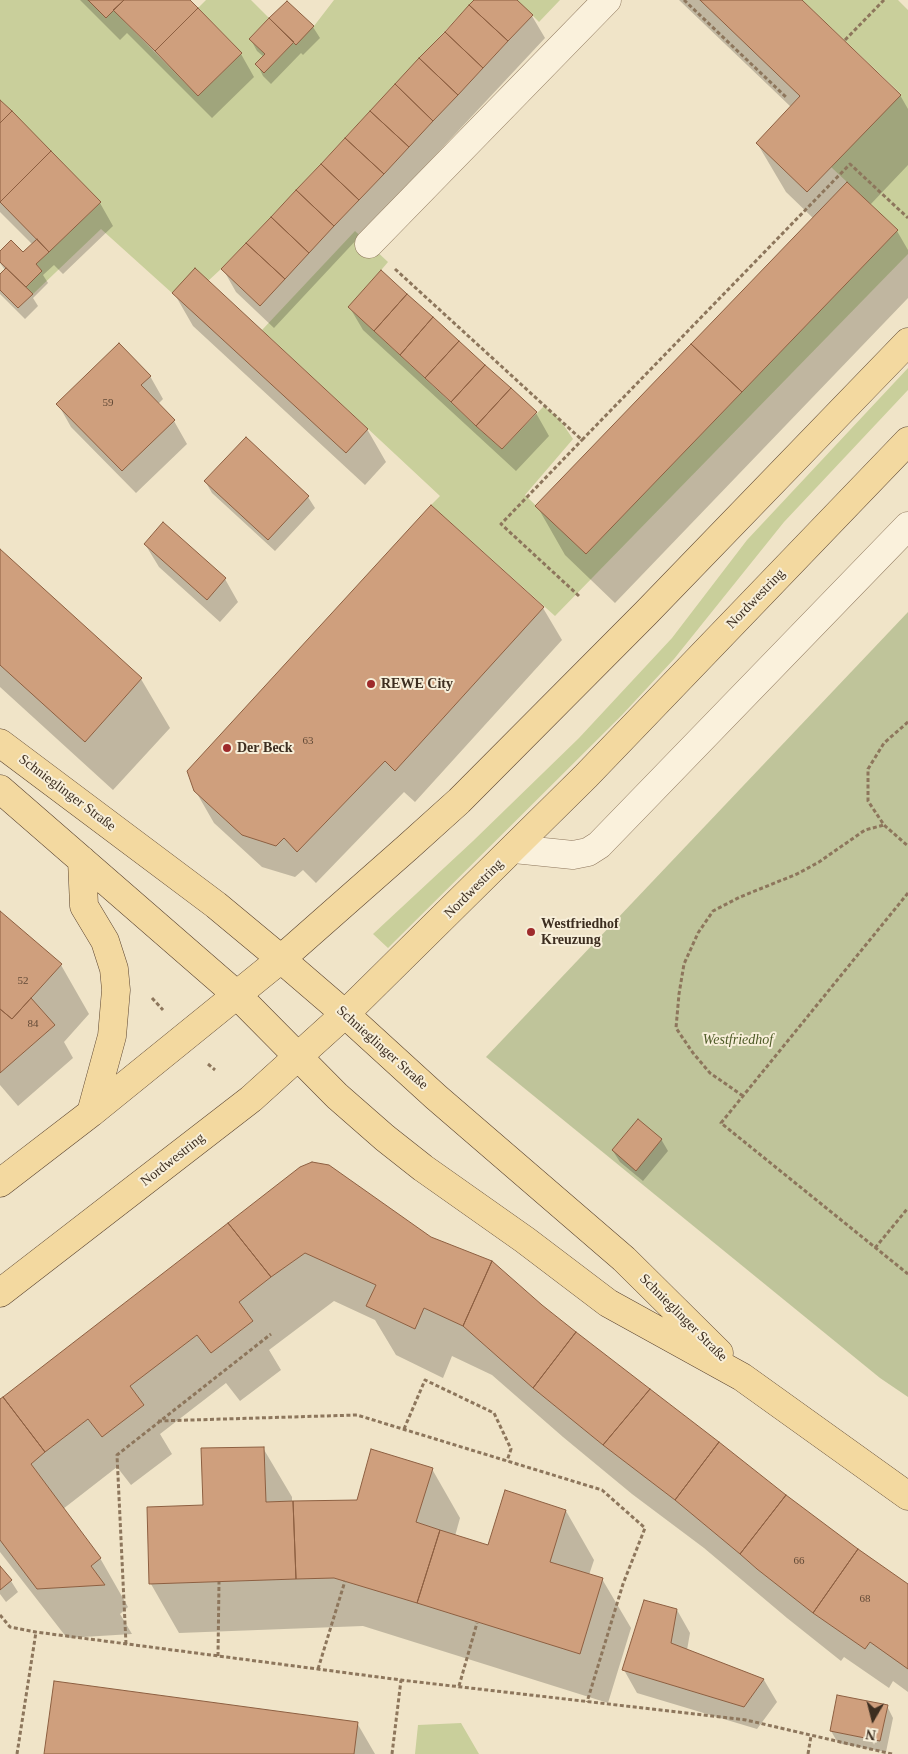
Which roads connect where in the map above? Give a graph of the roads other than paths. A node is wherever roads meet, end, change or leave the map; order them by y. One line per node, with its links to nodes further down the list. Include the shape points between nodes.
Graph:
1 (607, 0): 2 (lane)
2 (369, 244)
3 (908, 342): 10 (main road, via 646,613 459,800)
4 (908, 441): 8 (main road, Nordwestring)
5 (908, 526): 8 (lane, via 599,845 588,852 572,855)
6 (0, 743): 10 (main road, Schnieglinger Straße, via 216,905)
7 (0, 789): 9 (main road, Schnieglinger Straße)
8 (514, 849): 12 (main road, Nordwestring)
9 (82, 860): 11 (main road, Schnieglinger Straße); 14 (main road, via 84,906 104,941 114,969 116,990 112,1036)
10 (281, 959): 11 (main road); 12 (main road, Schnieglinger Straße)
11 (237, 995): 13 (main road, Schnieglinger Straße); 14 (main road)
12 (345, 1014): 13 (main road, Nordwestring); 17 (main road, Schnieglinger Straße, via 436,1097 624,1258)
13 (299, 1057): 16 (main road, Nordwestring, via 227,1118); 17 (main road, Schnieglinger Straße, via 385,1138 594,1292)
14 (91, 1113): 15 (main road)
15 (0, 1183)
16 (0, 1293)
17 (742, 1377): 18 (main road, Schnieglinger Straße)
18 (908, 1496)

